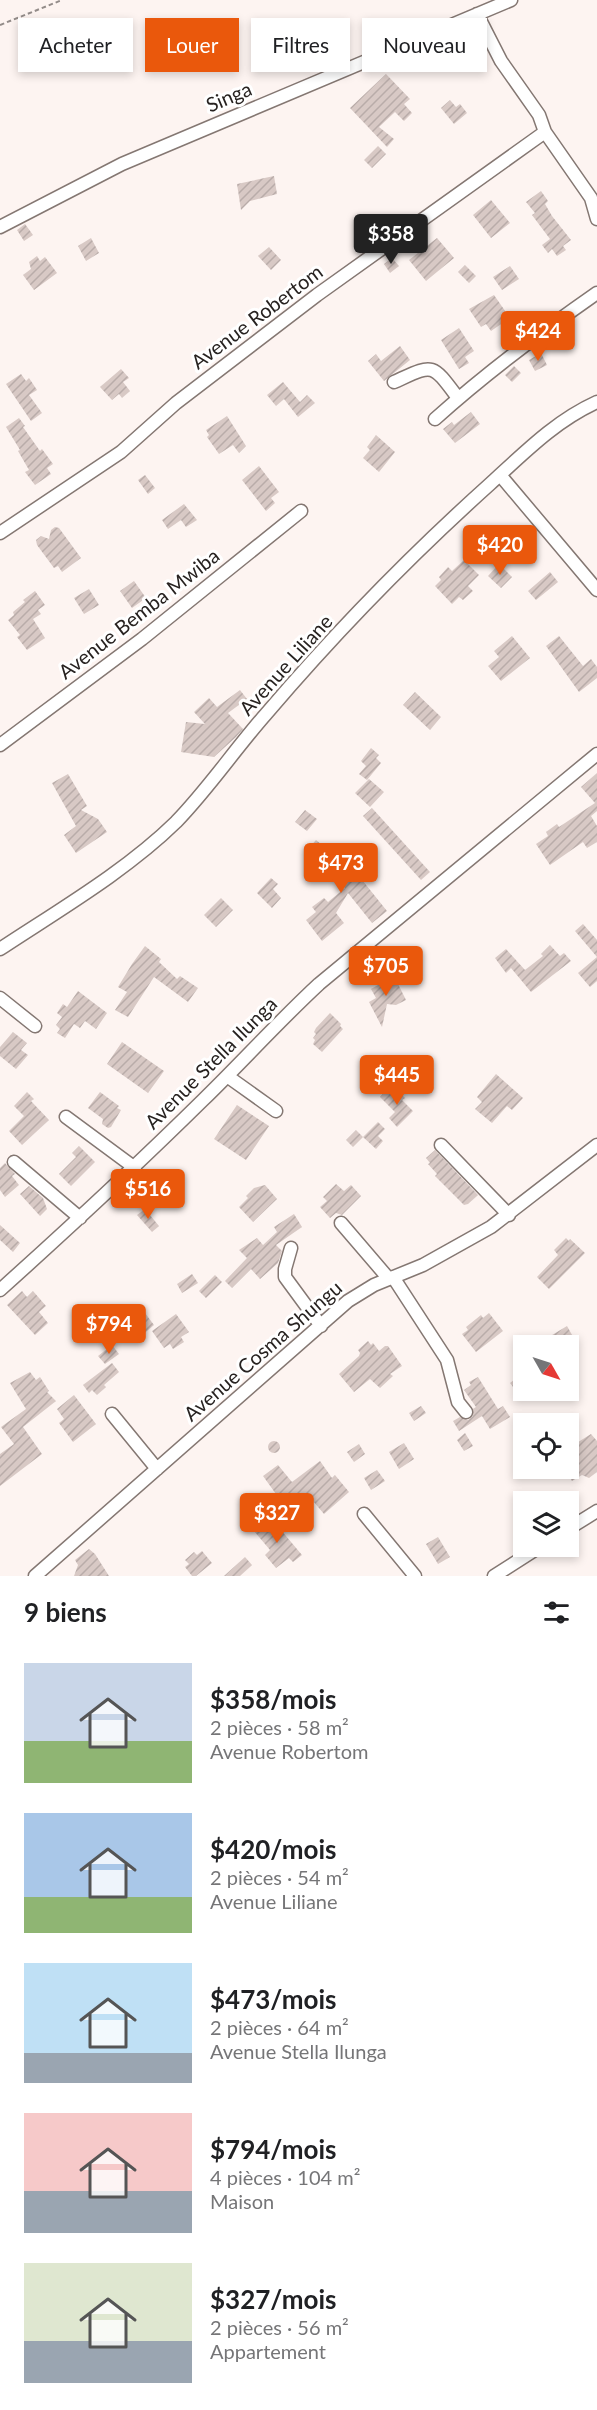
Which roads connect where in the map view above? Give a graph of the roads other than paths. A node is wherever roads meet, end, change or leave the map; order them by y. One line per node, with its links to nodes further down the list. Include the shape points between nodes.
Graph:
1 (511, 0): 2 (street, Singa)
2 (477, 14): 3 (street, via 501,61 540,115); 5 (street, Singa, via 122,164)
3 (545, 132): 4 (street, via 591,198); 13 (street, Avenue Robertom, via 262,337 183,397 121,452)
4 (597, 219)
5 (0, 226)
6 (597, 293): 8 (street)
7 (394, 382): 8 (street, via 431,368)
8 (458, 398): 10 (street)
9 (597, 402): 11 (street, Avenue Liliane, via 560,422)
10 (435, 419)
11 (500, 475): 14 (street); 17 (street, Avenue Liliane, via 357,615 265,715 222,771 176,821 142,852)
12 (301, 511): 15 (street, Avenue Bemba Mwiba, via 142,639)
13 (0, 533)
14 (597, 590)
15 (0, 745)
16 (597, 754): 20 (street, Avenue Stella Ilunga, via 319,984)
17 (0, 949)
18 (0, 998): 19 (street)
19 (35, 1026)
20 (227, 1076): 21 (street); 26 (street, Avenue Stella Ilunga)
21 (276, 1111)
22 (66, 1117): 26 (street)
23 (441, 1144): 27 (street)
24 (597, 1145): 27 (street, Avenue Cosma Shungu)
25 (14, 1162): 28 (street)
26 (135, 1168): 28 (street, Avenue Stella Ilunga)
27 (508, 1215): 31 (street, Avenue Cosma Shungu, via 423,1265)
28 (80, 1218): 32 (street, Avenue Stella Ilunga)
29 (341, 1223): 31 (street)
30 (291, 1248): 33 (street, via 285,1276)
31 (391, 1278): 33 (street, Avenue Cosma Shungu, via 348,1301); 34 (street, via 447,1360 458,1402)
32 (0, 1290)
33 (321, 1326): 36 (street, Avenue Cosma Shungu)
34 (466, 1412)
35 (112, 1414): 36 (street)
36 (157, 1470): 41 (street, Avenue Cosma Shungu)
37 (597, 1511): 39 (street)
38 (364, 1514): 42 (street)
39 (579, 1522)
40 (524, 1557): 43 (street)
41 (35, 1576)
42 (416, 1576)
43 (494, 1576)

